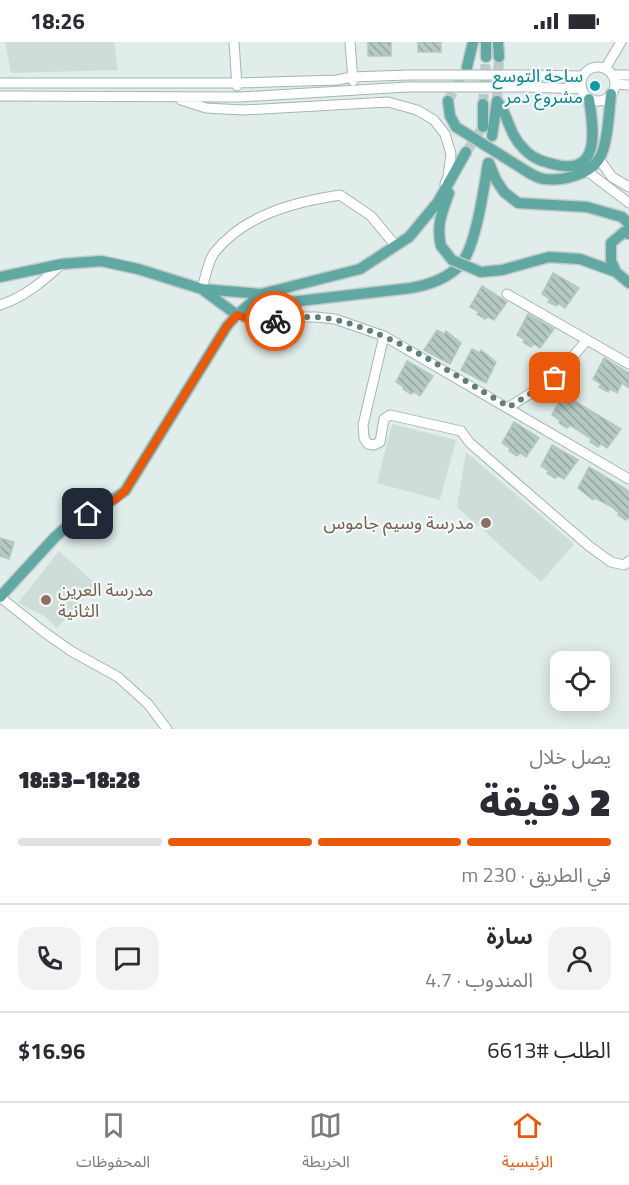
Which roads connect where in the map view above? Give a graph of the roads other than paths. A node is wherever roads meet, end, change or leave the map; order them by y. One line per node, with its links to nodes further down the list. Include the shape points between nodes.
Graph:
1 (234, 42): 15 (street)
2 (350, 42): 12 (street)
3 (473, 42): 9 (main road)
4 (486, 42): 7 (main road)
5 (498, 42): 8 (main road)
6 (621, 42): 13 (street)
7 (486, 57)
8 (499, 57)
9 (467, 66)
10 (629, 75): 13 (street)
11 (583, 76): 12 (street, bridge); 13 (street, via 595,67); 17 (street)
12 (352, 77): 15 (street, via 337,81); 18 (street)
13 (611, 81): 16 (street); 22 (street, via 603,100); 27 (main road, via 604,149)
14 (0, 83): 15 (street)
15 (236, 83): 20 (street)
16 (629, 85)
17 (581, 89): 18 (street, bridge); 22 (street)
18 (354, 90): 20 (street)
19 (0, 96): 21 (street)
20 (240, 97): 21 (street)
21 (173, 98): 30 (street, via 206,108 243,110 388,102 417,110 434,120 446,134 451,154)
22 (589, 99): 26 (main road, via 594,131 592,148 585,160 573,165 539,160 524,150 510,132 497,101)
23 (448, 101): 28 (main road, bridge, via 456,127 523,170 543,179)
24 (483, 104): 25 (main road)
25 (483, 127)
26 (492, 136)
27 (599, 159): 28 (main road); 29 (street, via 612,177)
28 (587, 171): 31 (street)
29 (629, 187)
30 (438, 202): 34 (main road, via 410,237); 36 (main road, bridge, via 463,155 439,219 441,246 452,260 481,272 549,257 580,259)
31 (629, 203)
32 (629, 224): 43 (main road, via 622,217 587,207 518,203 504,192 488,163 469,251 460,265 447,274 428,285 273,304)
33 (629, 234): 36 (main road, via 624,232 611,243 611,261)
34 (396, 246): 39 (street, via 371,216 340,195 310,199 243,226 213,254); 40 (main road, via 360,269)
35 (62, 264): 37 (main road); 39 (main road, via 101,261); 42 (street, via 41,284)
36 (616, 272): 38 (main road)
37 (0, 277)
38 (629, 283)
39 (202, 289): 40 (main road); 43 (main road)
40 (261, 294): 43 (main road)
41 (507, 294): 45 (street)
42 (0, 305)
43 (237, 315): 44 (street, via 257,322 316,317); 50 (main road, via 125,491 73,521)
44 (384, 336): 47 (street); 49 (street, via 363,425 368,444 380,442 384,419 390,415 461,431 589,546 611,562 624,565)
45 (586, 341): 46 (street); 47 (street, via 555,378)
46 (629, 364)
47 (509, 407): 48 (street)
48 (629, 479)
49 (629, 561)
50 (0, 597): 51 (street, via 71,651 118,676 148,704)
51 (167, 729)

